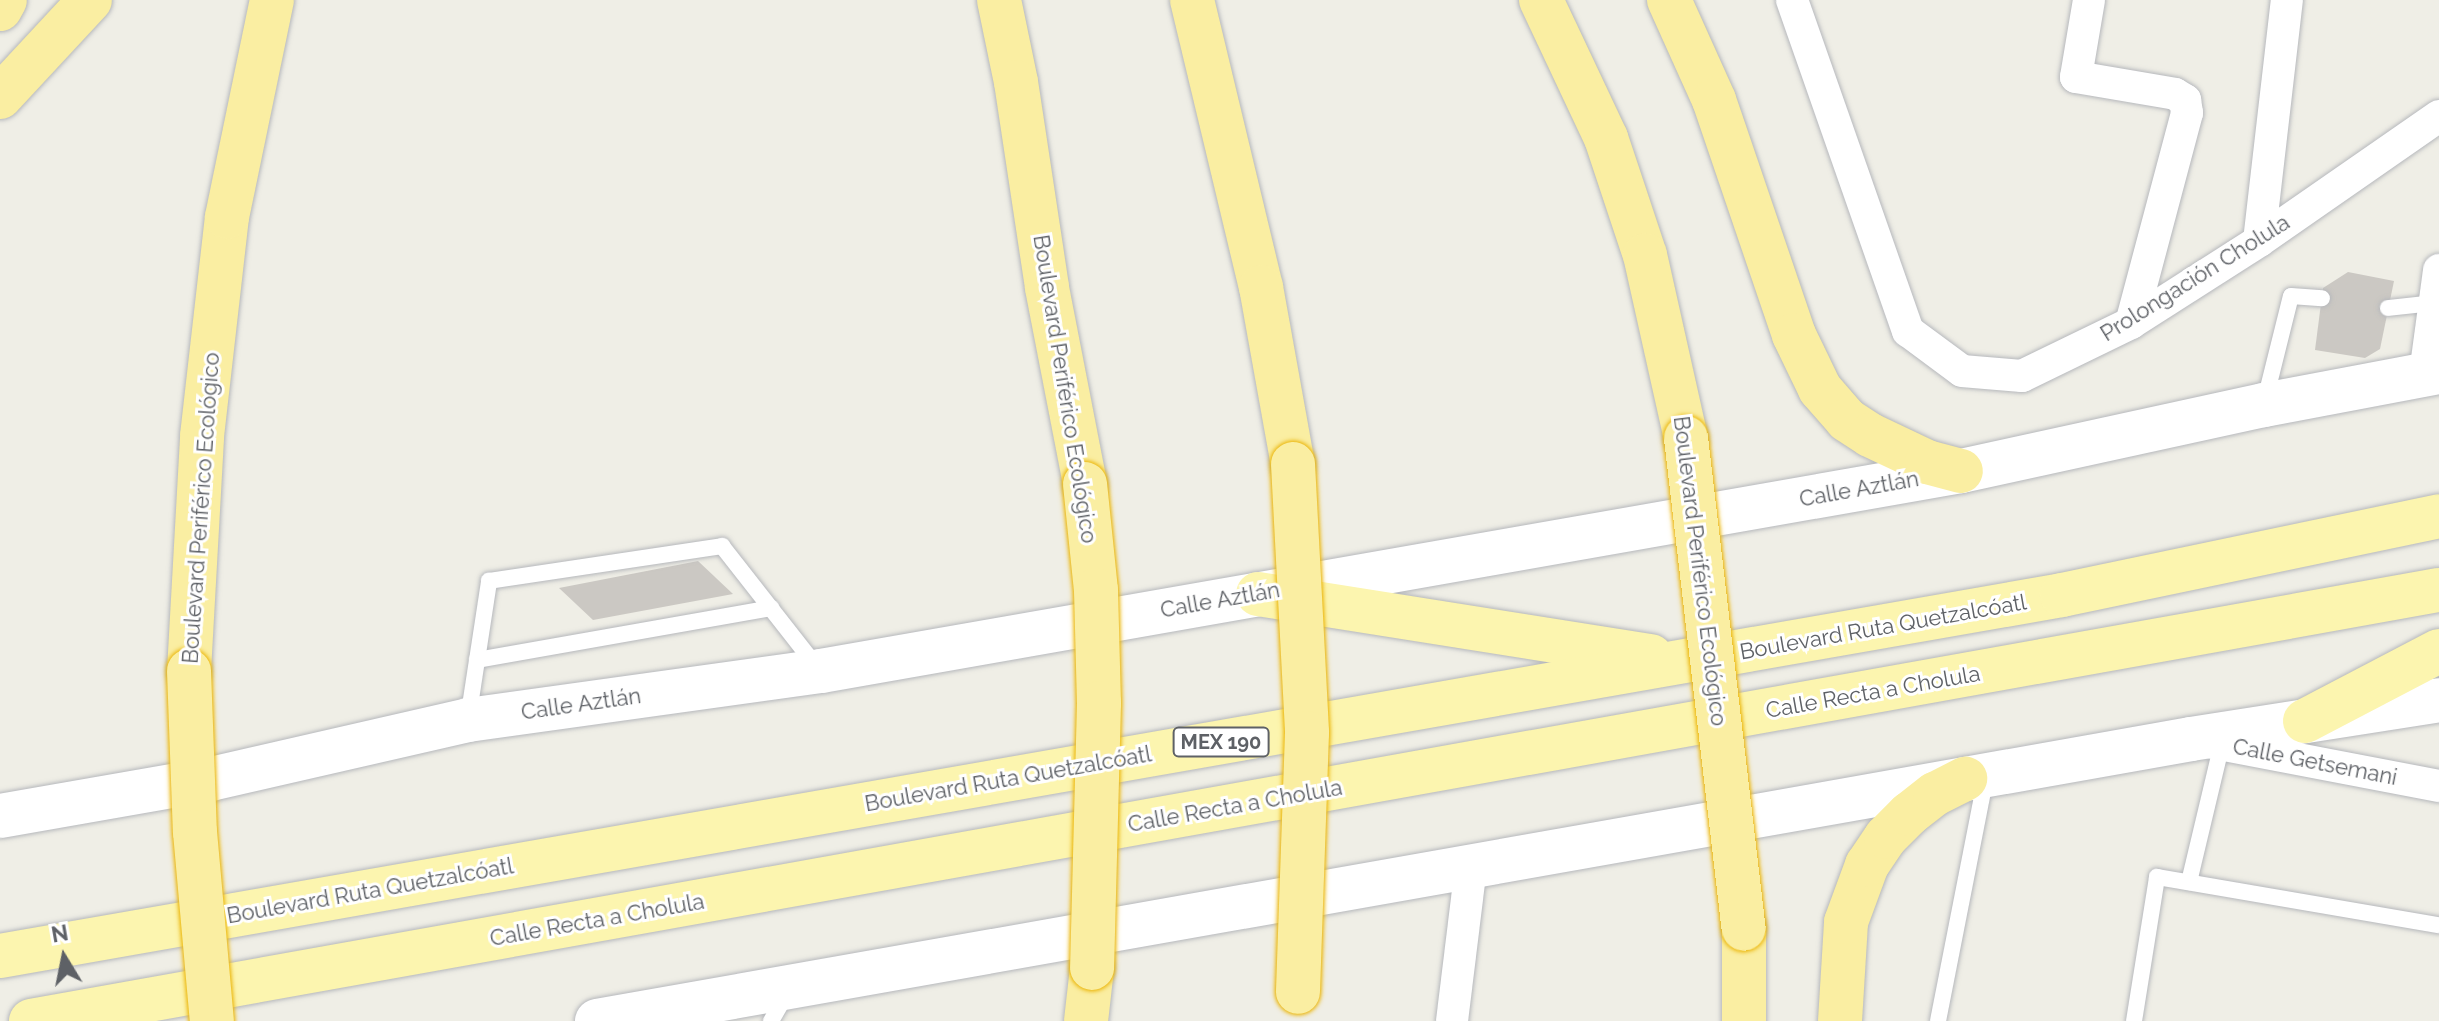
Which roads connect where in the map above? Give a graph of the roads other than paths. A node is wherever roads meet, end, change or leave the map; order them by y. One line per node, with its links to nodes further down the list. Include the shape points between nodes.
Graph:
1 (5, 0): 11 (highway)
2 (90, 0): 12 (highway)
3 (272, 0): 46 (highway, Boulevard Periférico Ecológico, bridge, via 227,217 202,436 189,671 195,832)
4 (999, 0): 48 (highway, Boulevard Periférico Ecológico, bridge, via 1085,484 1096,590 1099,703)
5 (1192, 0): 43 (highway, bridge, via 1261,287 1293,464 1307,733)
6 (1541, 0): 50 (highway, Boulevard Periférico Ecológico, bridge, via 1606,138 1645,255 1686,438 1744,929)
7 (1669, 0): 22 (highway, via 1714,100 1794,335 1820,389 1847,420 1870,435)
8 (1792, 0): 19 (street, Prolongación Cholula, via 1908,331 1962,371 2022,376)
9 (2089, 0): 19 (street, via 2076,77 2175,94 2185,100 2187,113)
10 (2287, 0): 14 (street)
11 (0, 9)
12 (0, 97)
13 (2439, 116): 14 (street, Prolongación Cholula)
14 (2259, 241): 19 (street, Prolongación Cholula)
15 (2439, 270): 17 (street)
16 (2322, 298): 21 (lane, via 2291,296)
17 (2434, 303): 18 (lane); 20 (street)
18 (2388, 308)
19 (2131, 323)
20 (2432, 373): 21 (main road, Calle Aztlán)
21 (2264, 405): 22 (main road, Calle Aztlán)
22 (1961, 471): 25 (main road, Calle Aztlán)
23 (2439, 516): 29 (main road, Boulevard Ruta Quetzalcóatl / MEX 190, via 2062,595)
24 (2439, 590): 45 (main road, Calle Recta a Cholula)
25 (1258, 594): 29 (main road); 30 (main road, Calle Aztlán)
26 (771, 608): 28 (lane); 28 (lane, via 722,546 489,581); 30 (lane)
27 (2439, 651): 33 (main road)
28 (477, 660): 32 (lane)
29 (1685, 661): 41 (main road, Boulevard Ruta Quetzalcóatl / MEX 190)
30 (821, 671): 32 (main road, Calle Aztlán)
31 (2439, 700): 33 (main road)
32 (468, 720): 37 (main road, Calle Aztlán, via 211,779)
33 (2305, 721): 34 (main road)
34 (2213, 739): 35 (main road); 36 (street, Calle Getsemani); 39 (lane)
35 (1976, 777): 38 (main road); 51 (highway, via 1935,794 1909,814 1867,865 1846,922); 52 (lane)
36 (2439, 786)
37 (0, 816)
38 (1471, 866): 42 (main road); 49 (street)
39 (2189, 882): 40 (lane); 53 (lane, via 2157,877)
40 (2439, 925)
41 (0, 956)
42 (781, 1004): 44 (main road)
43 (1296, 1007)
44 (665, 1015): 47 (main road)
45 (31, 1021)
46 (212, 1021)
47 (597, 1021)
48 (1086, 1021)
49 (1452, 1021)
50 (1744, 1021)
51 (1840, 1021)
52 (1938, 1021)
53 (2134, 1021)

